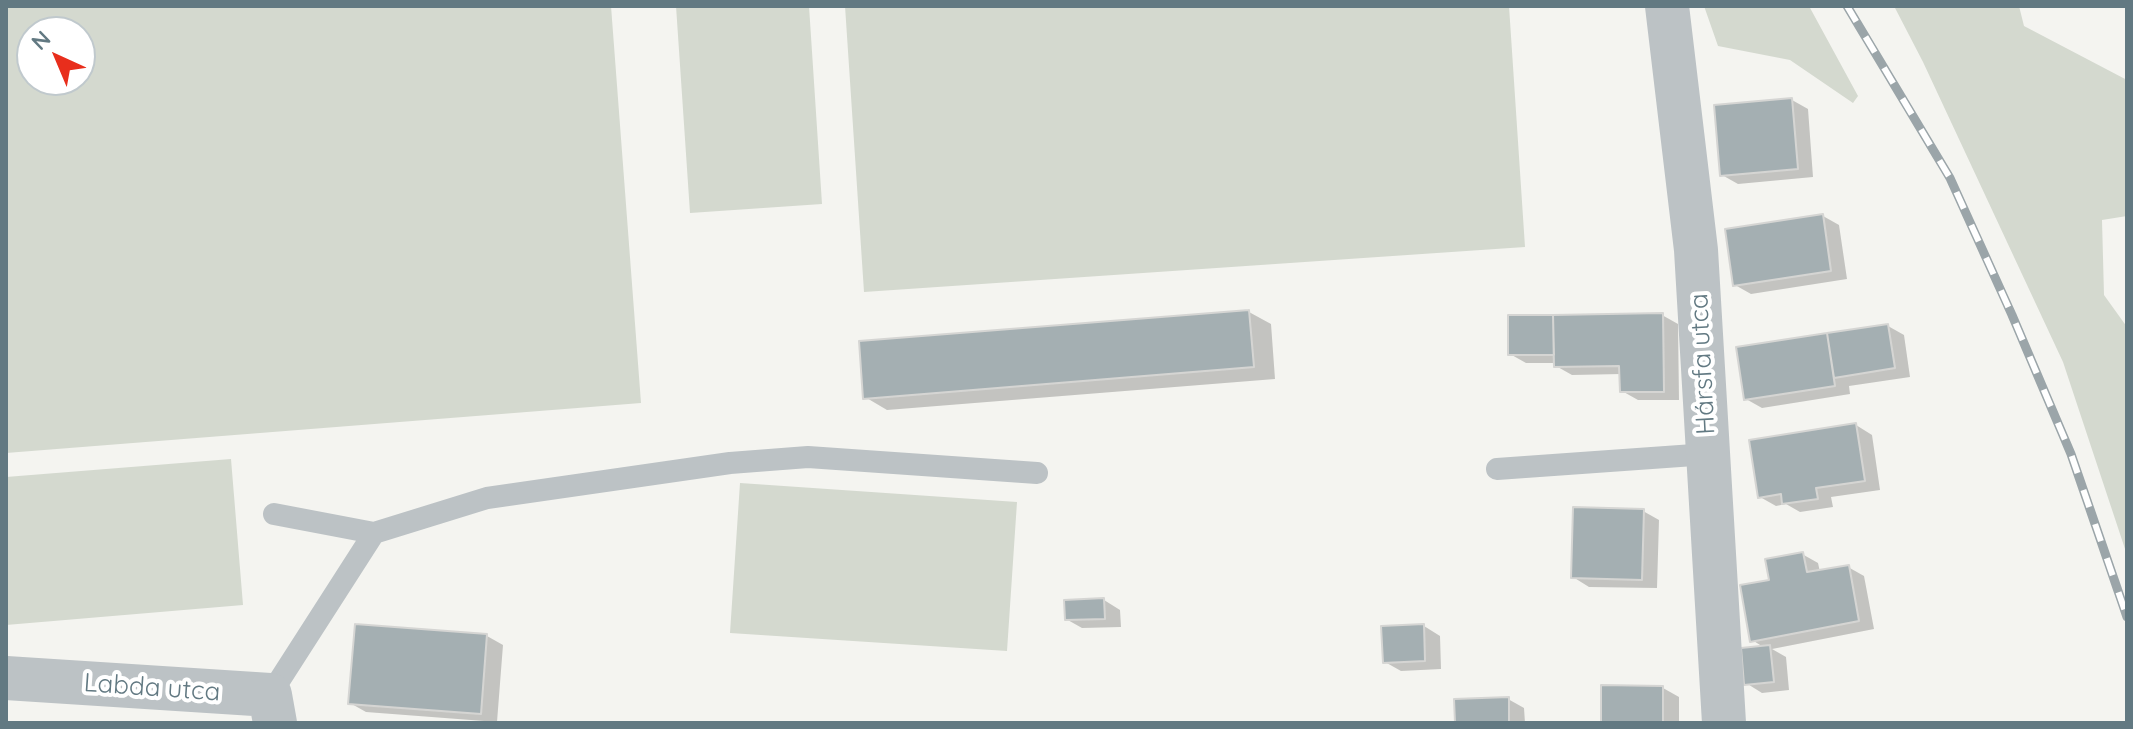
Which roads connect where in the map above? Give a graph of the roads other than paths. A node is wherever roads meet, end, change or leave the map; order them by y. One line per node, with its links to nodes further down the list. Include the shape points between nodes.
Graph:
1 (1667, 6): 2 (street, Hársfa utca, via 1696,250)
2 (1708, 454): 3 (lane); 9 (street, Hársfa utca)
3 (1497, 469)
4 (1037, 473): 6 (lane, via 808,457 730,463 487,498)
5 (274, 514): 6 (lane)
6 (374, 533): 8 (lane)
7 (6, 678): 8 (street, Labda utca)
8 (272, 709)
9 (1724, 723)

